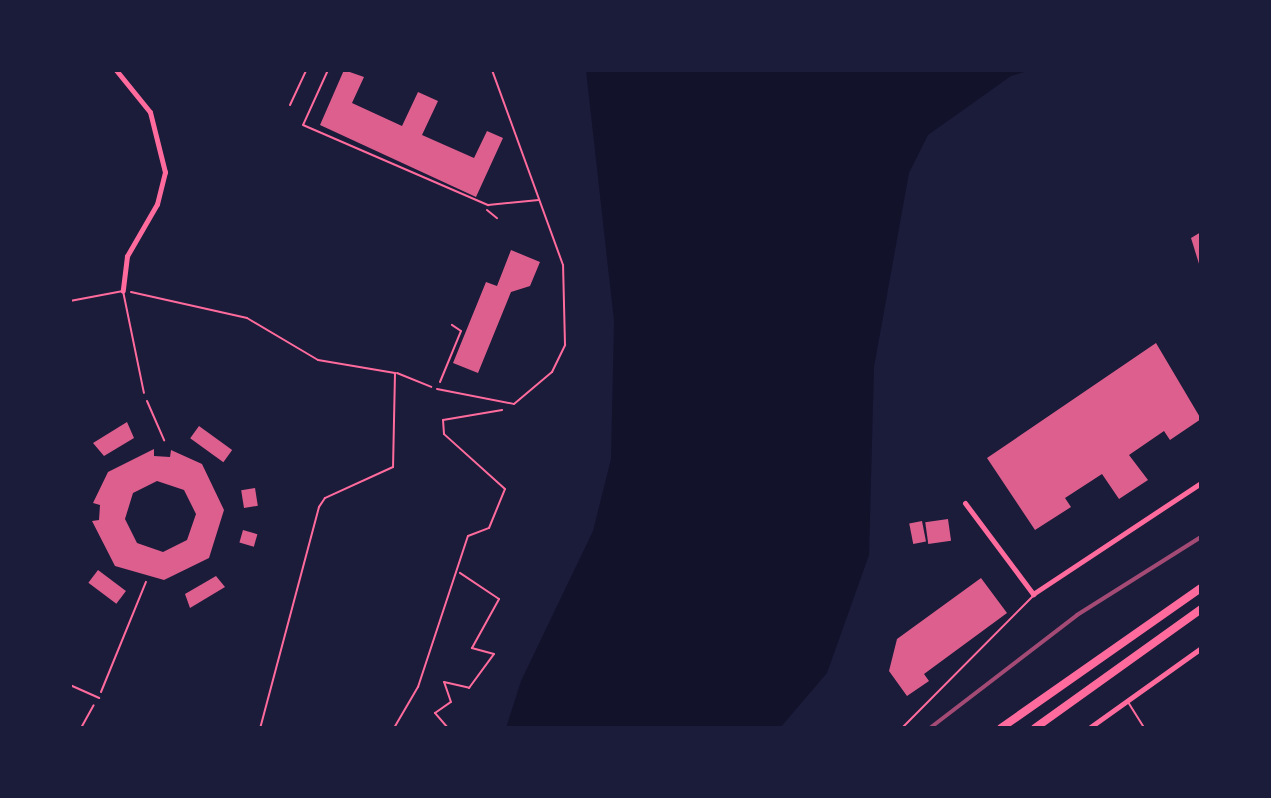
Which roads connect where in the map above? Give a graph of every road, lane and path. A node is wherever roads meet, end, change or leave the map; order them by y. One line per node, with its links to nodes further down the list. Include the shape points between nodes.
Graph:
1 (116, 70): 9 (street, via 150,112 165,172 157,204 127,256)
2 (306, 70): 5 (path)
3 (328, 70): 6 (lane, via 303,125 488,205)
4 (492, 70): 6 (lane)
5 (290, 105)
6 (539, 200): 15 (lane, via 563,265 565,345 552,372)
7 (486, 213): 8 (path)
8 (497, 218)
9 (123, 291): 10 (lane); 12 (path, via 247,318 318,360); 14 (lane)
10 (70, 301)
11 (452, 325): 13 (path, via 461,331)
12 (395, 373): 13 (path); 29 (path, via 393,467 325,498 319,507)
13 (437, 389): 15 (lane)
14 (144, 393): 16 (path)
15 (514, 404): 19 (path, via 494,415 443,420 444,434 505,489 489,528 468,536)
16 (164, 440)
17 (1201, 483): 22 (street)
18 (965, 503): 22 (street, via 1021,587)
19 (460, 573): 30 (path, via 434,627 418,687); 31 (path, via 499,599 472,648 494,654 469,688 444,682 451,702 435,713)
20 (146, 582): 26 (path)
21 (1201, 588): 33 (highway)
22 (1037, 592): 32 (lane)
23 (1201, 609): 34 (highway)
24 (1201, 648): 27 (street)
25 (70, 685): 26 (lane)
26 (99, 698): 28 (path)
27 (1127, 700): 35 (street); 36 (lane)
28 (81, 728)
29 (260, 728)
30 (394, 728)
31 (448, 728)
32 (902, 728)
33 (1001, 728)
34 (1035, 728)
35 (1089, 728)
36 (1144, 728)

